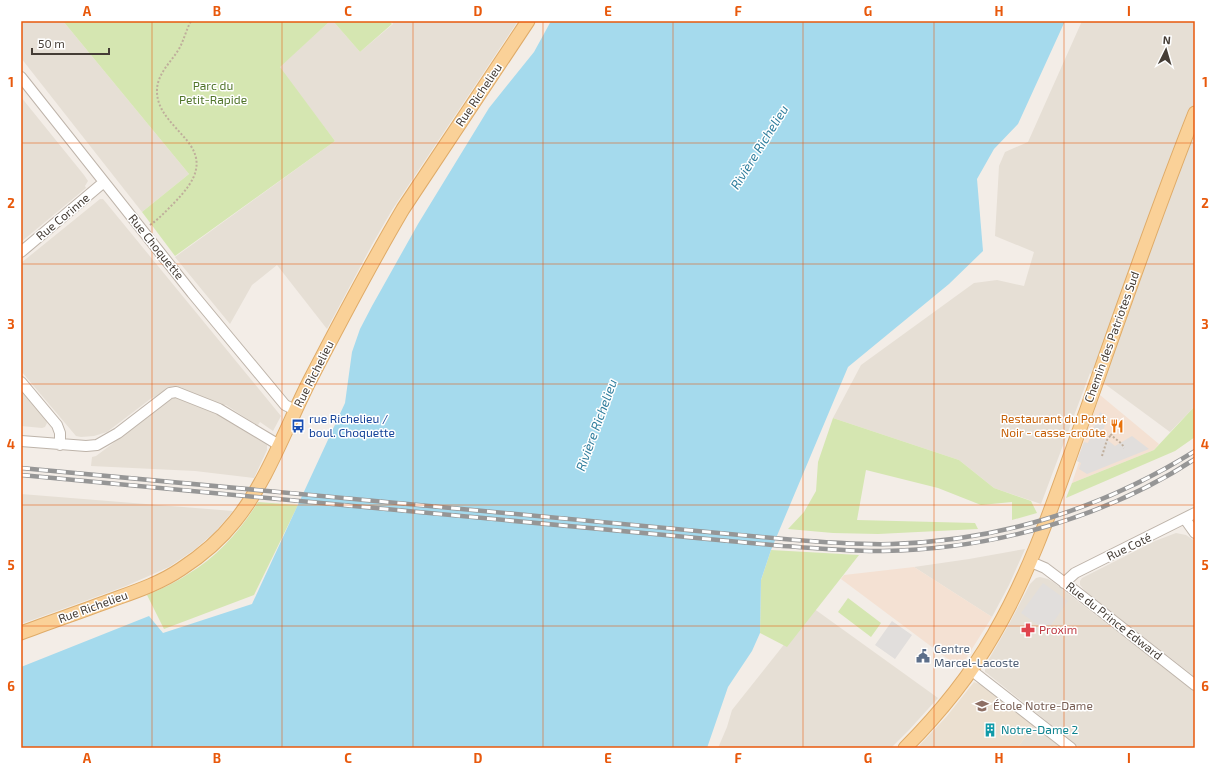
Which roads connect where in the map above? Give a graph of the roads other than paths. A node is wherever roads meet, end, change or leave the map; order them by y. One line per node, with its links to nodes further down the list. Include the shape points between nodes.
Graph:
1 (528, 21): 7 (main road, Rue Richelieu, via 399,216 359,286)
2 (21, 77): 4 (street, Rue Choquette)
3 (1195, 113): 14 (main road, Chemin des Patriotes Sud)
4 (104, 182): 5 (street, Rue Corinne); 7 (street, Rue Choquette, via 285,405)
5 (21, 252)
6 (21, 382): 9 (street, via 57,425)
7 (295, 410): 10 (main road, Rue Richelieu)
8 (21, 442): 9 (street)
9 (60, 445): 10 (street, via 86,446 102,443 162,398 176,392 219,409)
10 (279, 445): 16 (main road, Rue Richelieu, via 244,510 220,539 203,553 152,585)
11 (1195, 513): 12 (street, Rue Coté)
12 (1185, 519): 13 (street); 15 (street, Rue Coté, via 1075,573)
13 (1195, 533)
14 (1031, 562): 15 (street, Rue du Prince Edward, via 1045,568); 17 (main road, Chemin des Patriotes Sud, via 994,635)
15 (1064, 583): 18 (street, Rue du Prince Edward)
16 (21, 633)
17 (971, 670): 19 (main road, Chemin des Patriotes Sud, via 938,713); 20 (street)
18 (1195, 685)
19 (905, 748)
20 (1071, 748)

